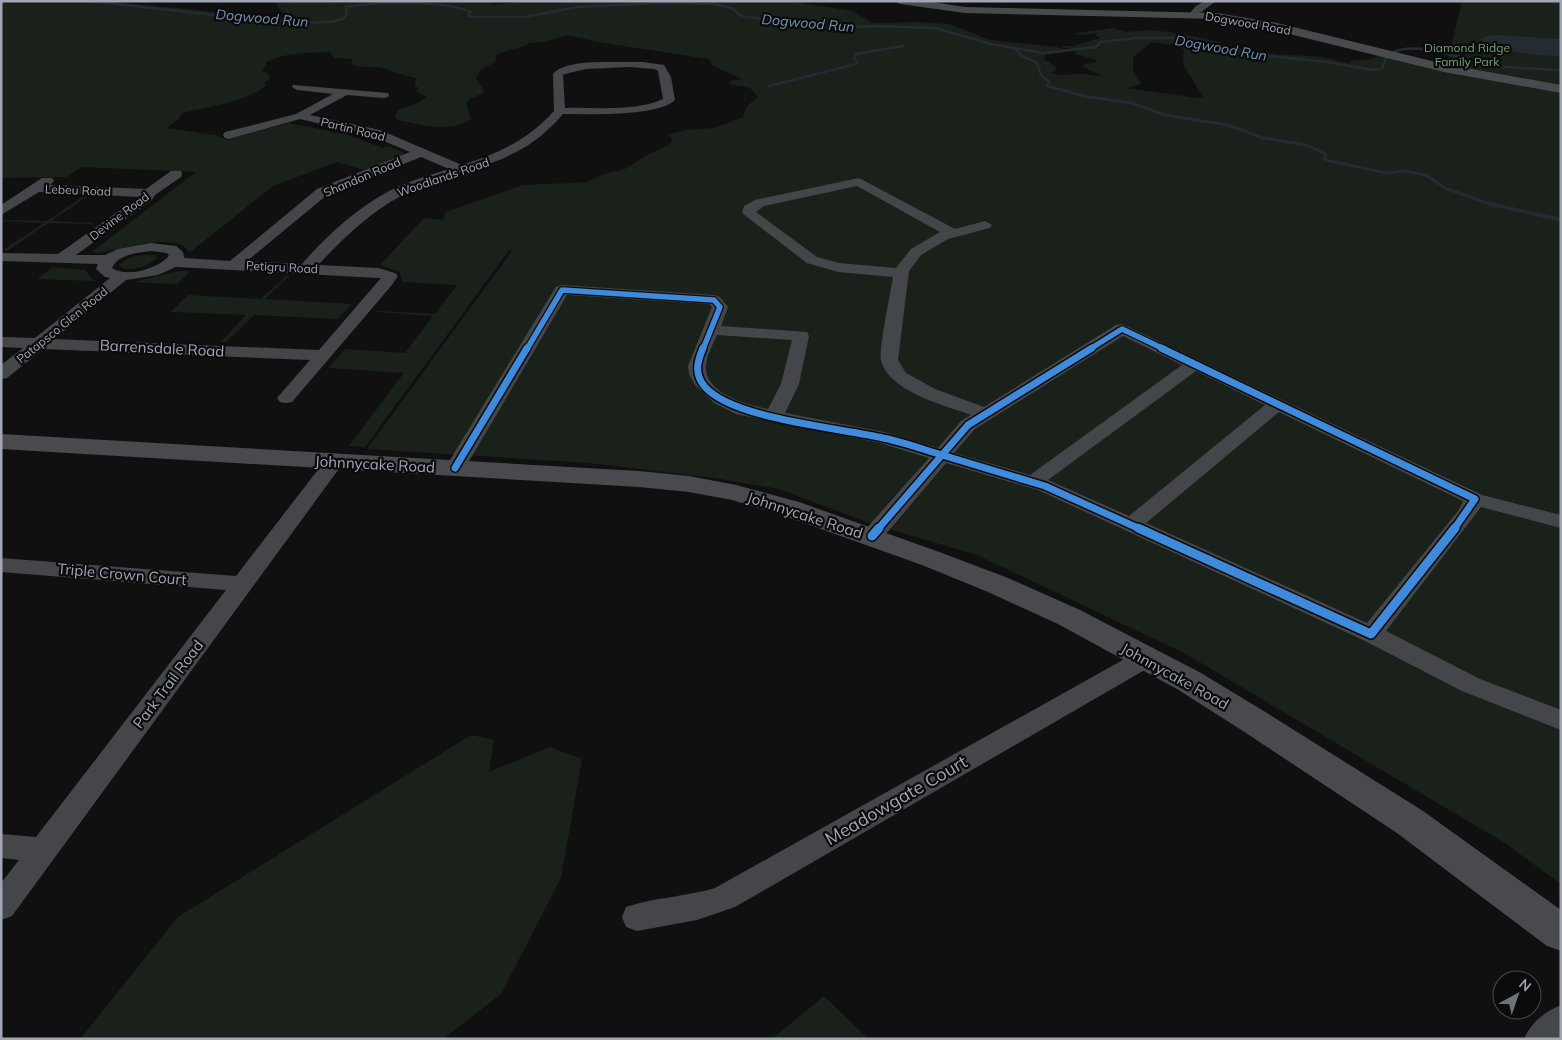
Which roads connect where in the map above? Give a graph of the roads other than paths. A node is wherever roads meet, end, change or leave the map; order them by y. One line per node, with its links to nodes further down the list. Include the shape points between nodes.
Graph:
1 (900, 1): 3 (street, Dogwood Road, via 965,10)
2 (1212, 1): 3 (street)
3 (1193, 14): 5 (street, Dogwood Road, via 1248,21 1458,71)
4 (297, 87): 6 (street)
5 (1561, 89)
6 (346, 91): 7 (street); 9 (street, Partin Road)
7 (384, 95)
8 (560, 112): 8 (street, via 646,108 664,104 669,100 664,71 641,65 580,67 561,71 558,74); 12 (street, Woodlands Road, via 543,132 524,145 489,161)
9 (300, 116): 10 (street, Partin Road); 11 (street, Partin Road, via 376,133)
10 (229, 135)
11 (422, 152): 12 (street, Partin Road); 22 (street, Shandon Road, via 322,192)
12 (460, 169): 23 (street, Woodlands Road, via 378,202)
13 (176, 174): 14 (street, Devine Road)
14 (149, 193): 15 (street, Lebeu Road, via 42,185); 19 (street, Devine Road)
15 (1, 211)
16 (985, 225): 17 (street)
17 (952, 234): 24 (street, via 916,252); 24 (street, via 859,182 749,208 749,212 812,260 838,267)
18 (1, 257): 19 (street)
19 (62, 258): 20 (street)
20 (108, 260): 21 (street, via 133,250 162,247 176,252); 25 (street, via 104,269)
21 (174, 262): 22 (street, Petigru Road); 25 (street, via 146,274)
22 (235, 264): 23 (street, Petigru Road)
23 (307, 268): 29 (street, Petigru Road, via 390,276)
24 (901, 273): 34 (street, via 889,360 899,377 929,393)
25 (122, 276): 28 (street, Patapsco Glen Road)
26 (711, 330): 35 (street, via 697,367 704,386 724,402 743,410); 35 (street, via 801,336 790,384); 39 (street, via 720,307 714,300 562,290)
27 (1, 342): 28 (street, Barrensdale Road)
28 (40, 343): 29 (street, Barrensdale Road); 31 (street, Patapsco Glen Road)
29 (323, 355): 32 (street)
30 (1194, 364): 33 (street); 34 (street, via 1122,329); 40 (street)
31 (1, 374)
32 (286, 398)
33 (1277, 404): 41 (street); 43 (street)
34 (985, 414): 37 (street, via 968,425)
35 (774, 416): 37 (street, via 884,438)
36 (1, 441): 38 (street, Johnnycake Road)
37 (941, 456): 40 (street); 44 (street)
38 (334, 462): 39 (street, Johnnycake Road); 46 (street, Park Trail Road)
39 (455, 468): 44 (street, Johnnycake Road, via 594,475 688,484 736,493)
40 (1033, 482): 43 (street)
41 (1475, 499): 42 (street); 47 (street, via 1468,513)
42 (1561, 522)
43 (1132, 524): 47 (street)
44 (872, 536): 48 (street, Johnnycake Road, via 998,585 1069,617)
45 (1, 564): 46 (street, Triple Crown Court)
46 (244, 584): 51 (street, Park Trail Road)
47 (1371, 634): 49 (street, via 1471,686)
48 (1146, 658): 53 (street, Meadowgate Court, via 724,898 697,907); 54 (street, Johnnycake Road, via 1255,722 1410,822)
49 (1561, 720)
50 (1, 846): 51 (street)
51 (43, 850): 52 (street, Park Trail Road)
52 (1, 907)
53 (637, 917)
54 (1561, 933)

